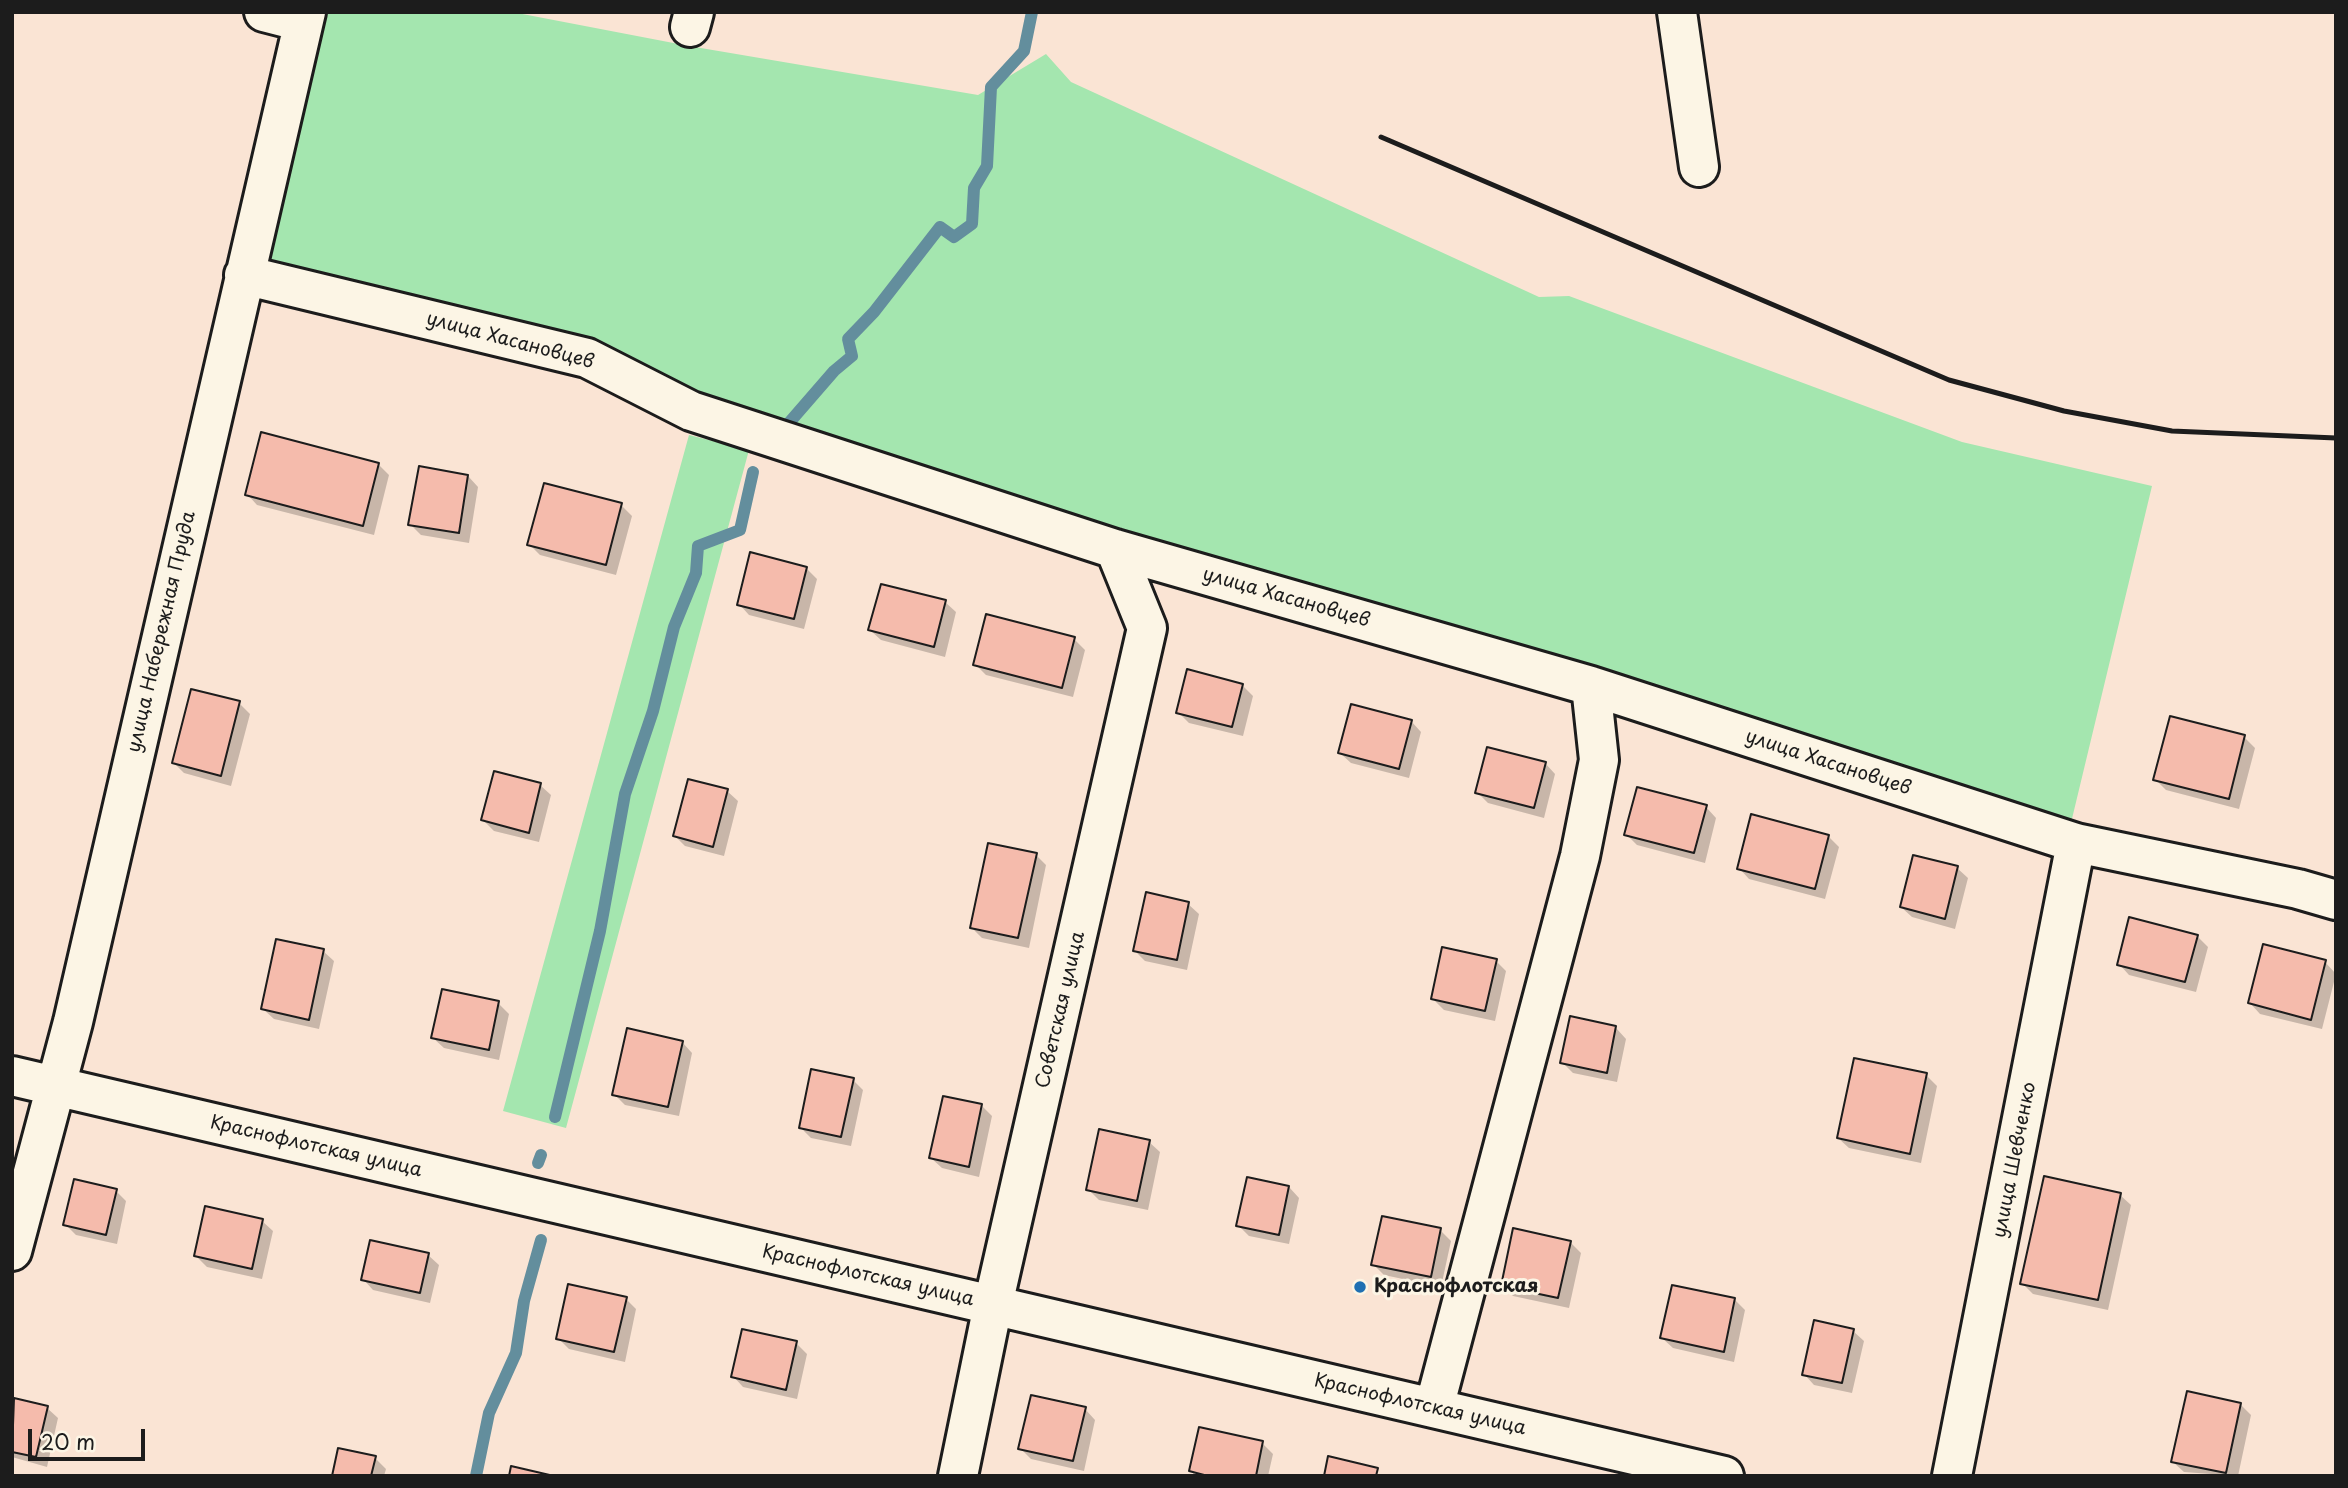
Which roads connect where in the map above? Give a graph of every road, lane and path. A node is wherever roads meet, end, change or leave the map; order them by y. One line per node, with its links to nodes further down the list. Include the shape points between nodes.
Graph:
1 (264, 12): 3 (street)
2 (1677, 12): 4 (street)
3 (304, 17): 5 (street, улица Набережная Пруда)
4 (1699, 167)
5 (244, 275): 6 (street, улица Хасановцев, via 587,358 691,411); 11 (street, улица Набережная Пруда)
6 (1115, 549): 7 (street, улица Хасановцев); 13 (street, Советская улица, via 1147,628)
7 (1591, 686): 8 (street, улица Хасановцев); 14 (street, via 1599,760 1580,856)
8 (2077, 843): 9 (street, улица Хасановцев); 17 (street, улица Шевченко)
9 (2336, 900)
10 (12, 1076): 11 (street, Краснофлотская улица)
11 (57, 1086): 12 (street, улица Набережная Пруда); 13 (street, Краснофлотская улица)
12 (12, 1251)
13 (993, 1305): 14 (street, Краснофлотская улица); 15 (street, Советская улица)
14 (1434, 1408): 16 (street, Краснофлотская улица)
15 (958, 1476)
16 (1724, 1476)
17 (1952, 1476)

